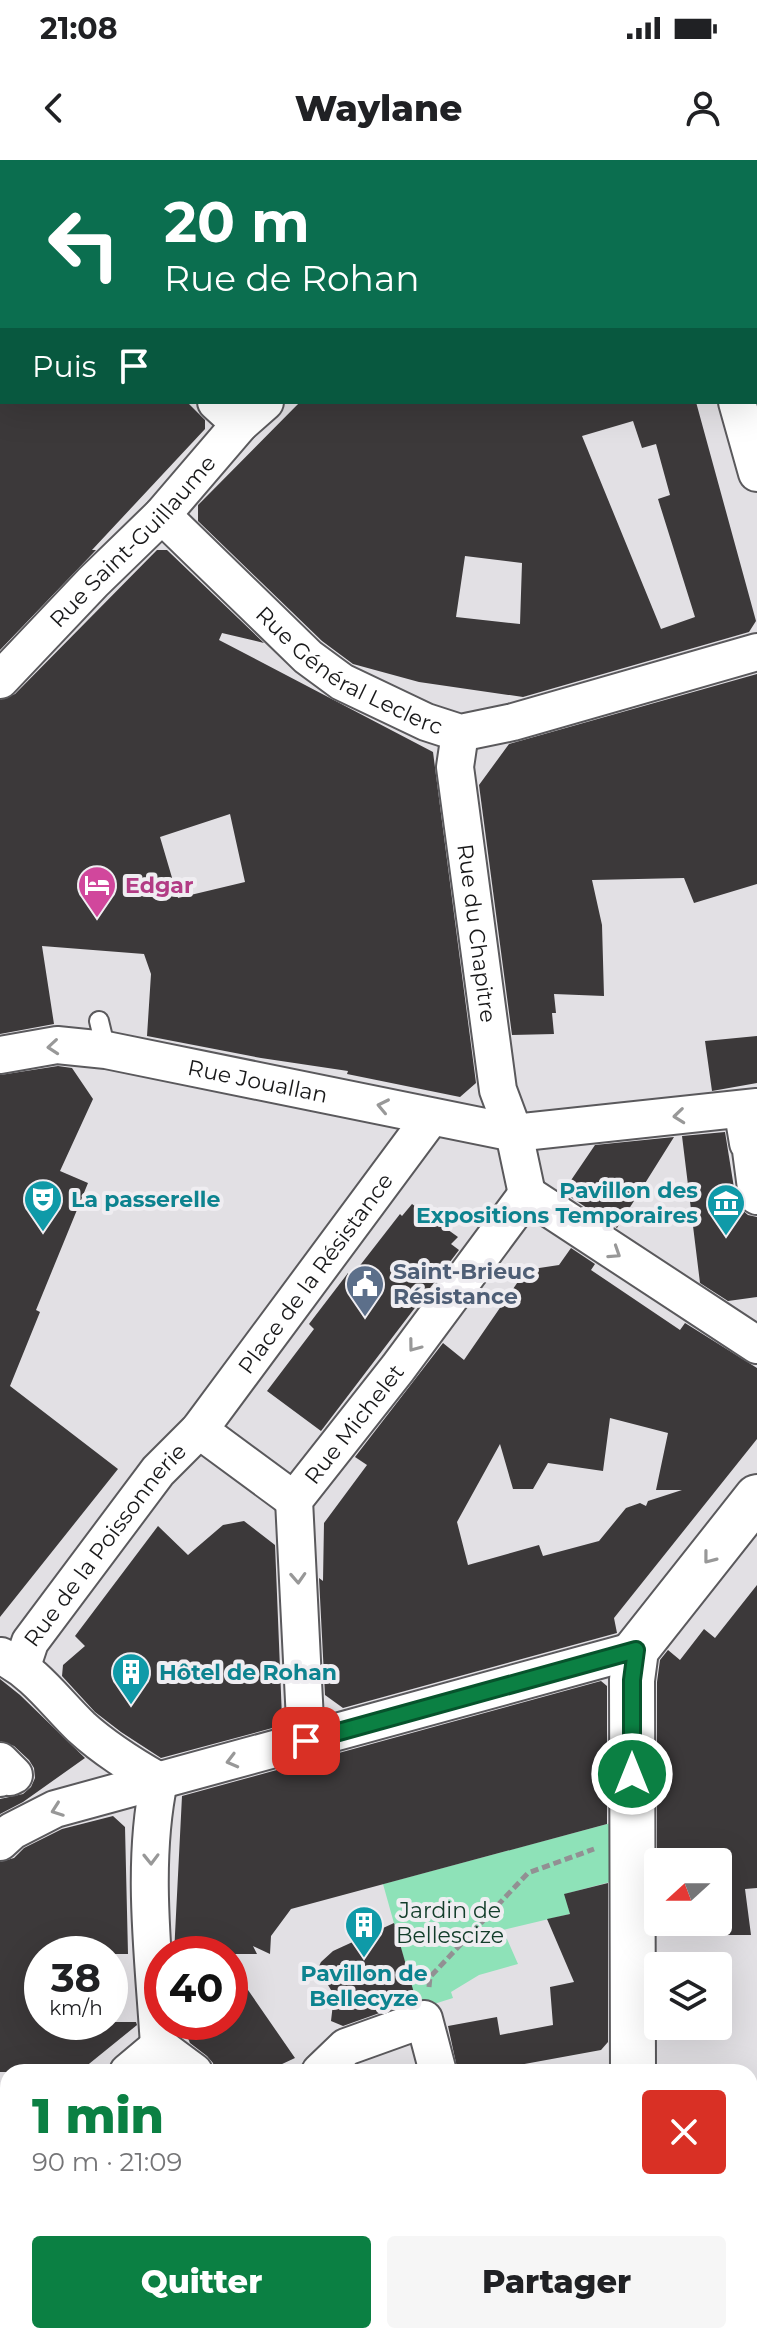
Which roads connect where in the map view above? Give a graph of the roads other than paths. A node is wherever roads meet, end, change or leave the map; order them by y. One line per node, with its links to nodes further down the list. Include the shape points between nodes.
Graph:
1 (738, 404): 3 (street)
2 (240, 409): 4 (street, Rue Saint-Guillaume)
3 (757, 473)
4 (162, 515): 6 (street, Rue Saint-Guillaume); 7 (street, Rue Général Leclerc, via 308,657 342,682)
5 (757, 652): 7 (street, Rue Général Leclerc)
6 (0, 680)
7 (460, 733): 12 (street, Rue du Chapitre, via 455,767 498,1090)
8 (0, 1055): 10 (street, Rue Jouallan, one-way to 8, via 102,1035)
9 (757, 1107): 12 (street, Rue Jouallan, one-way to 12)
10 (431, 1117): 12 (street, Rue Jouallan); 16 (street, Place de la Résistance)
11 (757, 1124): 14 (street, via 745,1125)
12 (514, 1133): 13 (street, Rue du Chapitre)
13 (527, 1194): 15 (street, one-way to 15); 18 (street, Rue Michelet, one-way to 18)
14 (757, 1196)
15 (757, 1345)
16 (199, 1430): 18 (street); 20 (street, Rue de la Poissonnerie, via 158,1471)
17 (757, 1497): 19 (street, one-way to 19)
18 (294, 1500): 21 (street, Rue Michelet, one-way to 21)
19 (636, 1650): 21 (street); 31 (street)
20 (11, 1661): 24 (street, via 111,1753)
21 (306, 1741): 24 (street, one-way to 24)
22 (0, 1759): 23 (street, via 14,1775)
23 (0, 1778)
24 (159, 1781): 25 (street, one-way to 25, via 55,1809); 26 (street, one-way to 26, via 150,1822)
25 (0, 1842)
26 (159, 2046): 27 (street); 28 (street)
27 (138, 2064)
28 (183, 2064)
29 (328, 2064): 30 (street, via 346,2047 424,2019)
30 (436, 2064)
31 (633, 2064)

